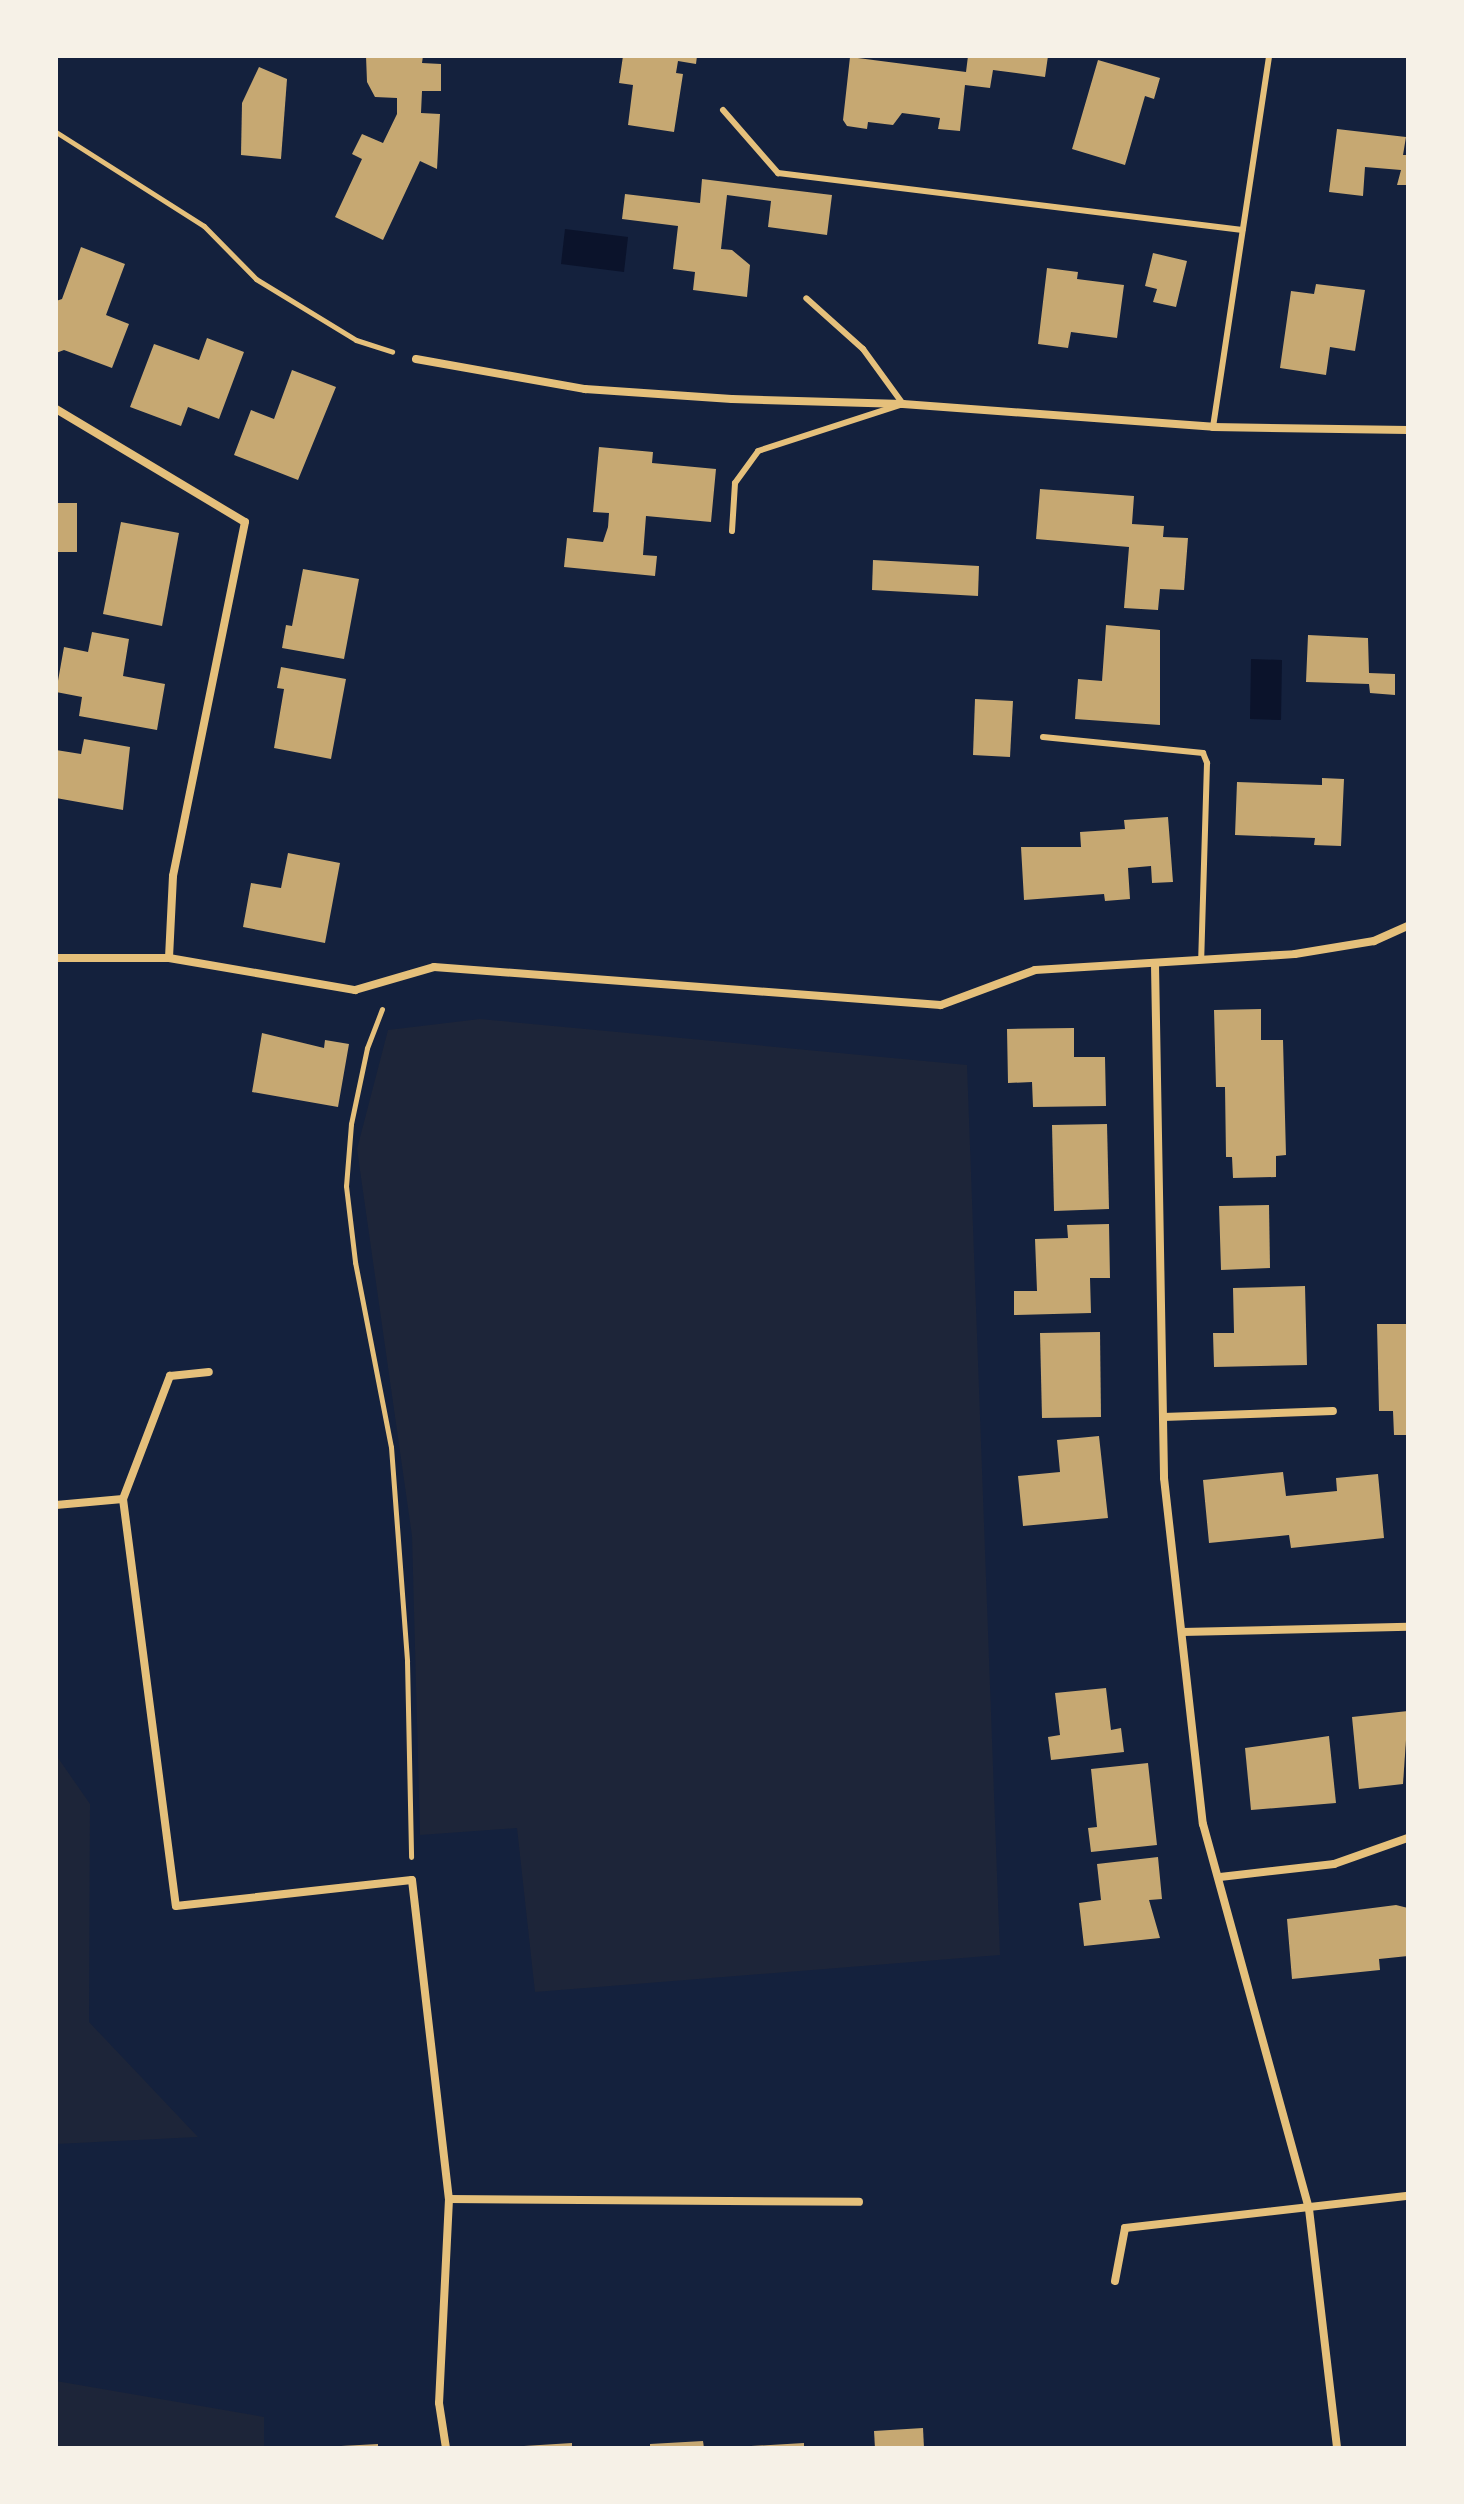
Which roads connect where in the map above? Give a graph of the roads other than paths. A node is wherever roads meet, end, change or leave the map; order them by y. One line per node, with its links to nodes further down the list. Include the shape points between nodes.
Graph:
1 (1269, 56): 3 (lane)
2 (723, 110): 3 (lane, via 778,173)
3 (1243, 230): 8 (lane)
4 (806, 298): 6 (lane, via 863,349)
5 (416, 359): 6 (street, via 585,389)
6 (903, 404): 8 (street); 10 (lane, via 758,451 735,483)
7 (56, 409): 14 (street, via 245,522 173,876)
8 (1213, 427): 9 (street)
9 (1408, 430)
10 (732, 531)
11 (1043, 737): 15 (lane, via 1203,753 1207,763)
12 (1408, 926): 15 (street, via 1374,941 1295,954)
13 (56, 958): 14 (street)
14 (169, 958): 16 (street, via 355,990 434,967 941,1005 1035,970)
15 (1201, 960): 16 (street)
16 (1155, 965): 19 (street)
17 (209, 1372): 20 (street, via 170,1376)
18 (1333, 1411): 19 (street)
19 (1163, 1417): 23 (street, via 1164,1478)
20 (123, 1499): 21 (street); 27 (street, via 176,1906 412,1880)
21 (56, 1505)
22 (1408, 1627): 23 (street)
23 (1182, 1632): 25 (street, via 1203,1824)
24 (1408, 1838): 25 (street, via 1334,1864)
25 (1220, 1877): 29 (street)
26 (1408, 2196): 29 (street)
27 (449, 2199): 28 (street); 31 (street, via 439,2403)
28 (859, 2202)
29 (1309, 2209): 30 (street, via 1125,2228); 32 (street)
30 (1115, 2281)
31 (446, 2448)
32 (1337, 2448)

